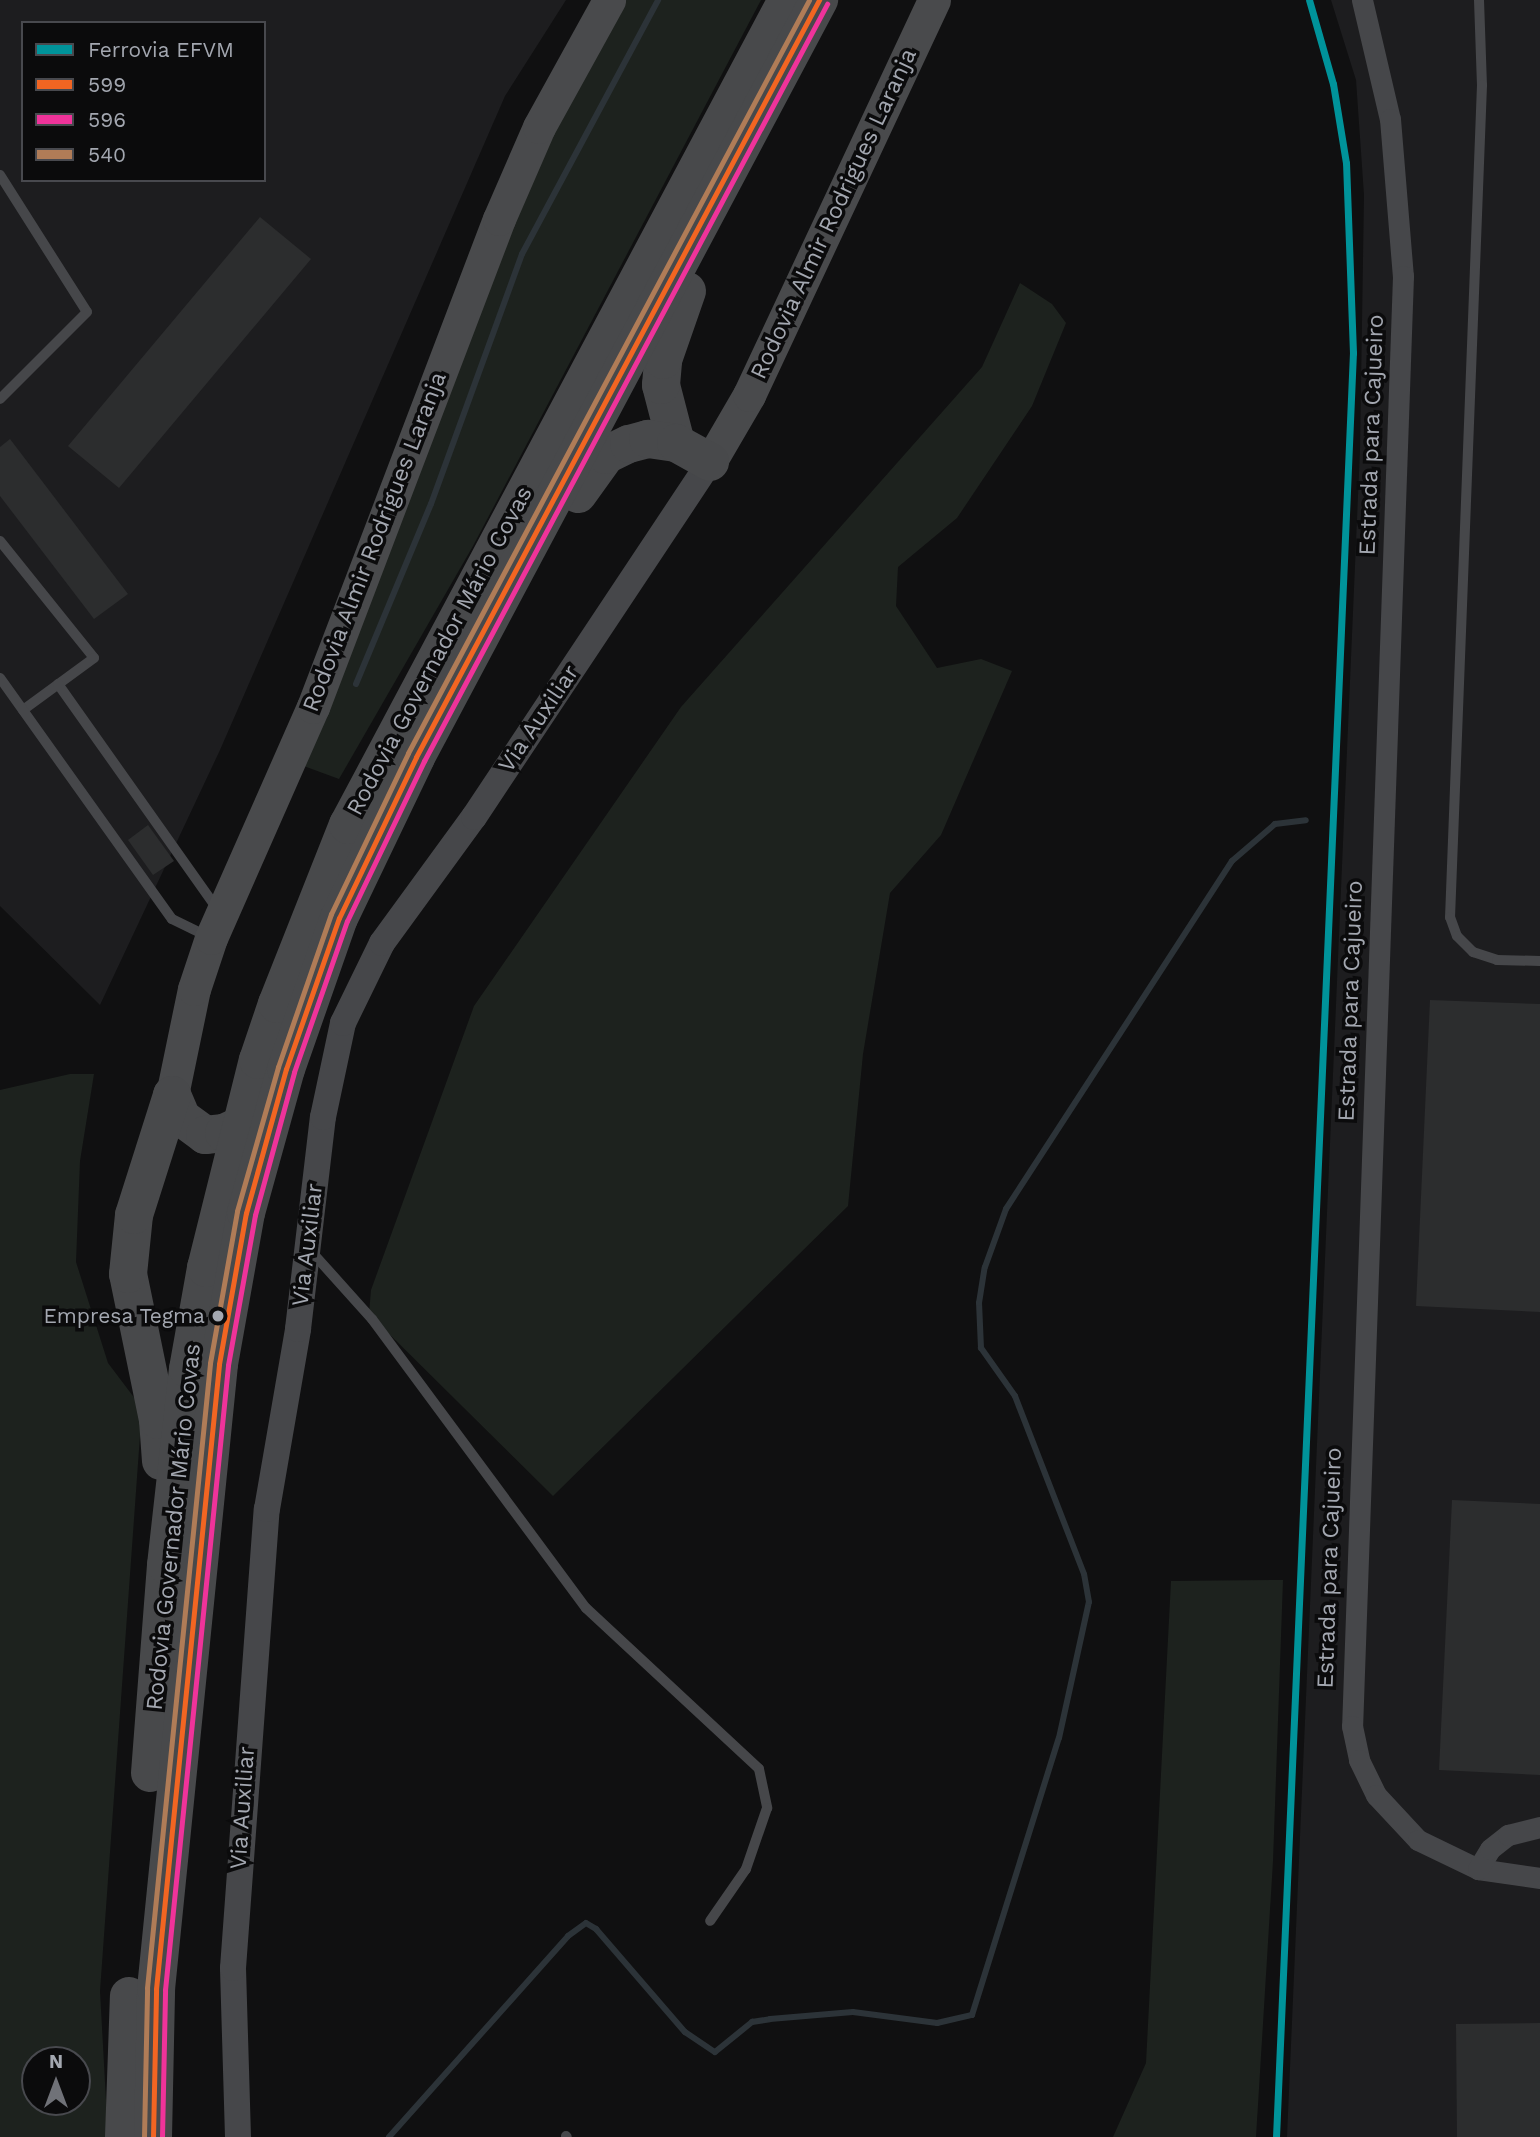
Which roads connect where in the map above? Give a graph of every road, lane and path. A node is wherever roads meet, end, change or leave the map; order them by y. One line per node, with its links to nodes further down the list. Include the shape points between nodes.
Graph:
1 (609, 0): 17 (main road, Rodovia Almir Rodrigues Laranja, via 539,127 499,219 313,707)
2 (787, 0): 20 (highway, Rodovia Governador Mário Covas, via 348,825 257,1060)
3 (819, 0): 7 (highway, Rodovia Governador Mário Covas)
4 (934, 0): 11 (main road, Rodovia Almir Rodrigues Laranja, via 749,395)
5 (1362, 0): 24 (street, Estrada para Cajueiro, via 1390,119 1403,276 1352,1726 1365,1776 1388,1811 1436,1852)
6 (1479, 0): 18 (lane, via 1482,85 1449,907 1457,936 1473,952 1497,960)
7 (750, 128): 10 (highway, via 663,360 665,412); 13 (highway, Rodovia Governador Mário Covas)
8 (1, 180): 9 (lane, via 87,312)
9 (0, 399)
10 (677, 443): 11 (highway); 13 (highway, via 648,439 606,455 590,472 546,552)
11 (710, 462): 21 (street, Via Auxiliar, via 474,817 382,943 343,1023 323,1117)
12 (0, 541): 15 (lane, via 94,658)
13 (490, 622): 28 (highway, Rodovia Governador Mário Covas, via 416,757 340,918 286,1069 246,1213 219,1364 194,1584 156,1989)
14 (0, 678): 16 (lane)
15 (58, 684): 16 (lane); 17 (lane)
16 (23, 710): 17 (lane, via 172,919)
17 (216, 927): 19 (main road, Rodovia Almir Rodrigues Laranja, via 194,989)
18 (1540, 961)
19 (173, 1095): 20 (highway, via 182,1118 205,1135 225,1133); 22 (highway, via 134,1215 128,1274 158,1420)
20 (243, 1124): 22 (highway, Rodovia Governador Mário Covas, via 206,1268 188,1369)
21 (308, 1247): 26 (lane, via 372,1319 586,1608 759,1769 767,1808 746,1869); 29 (street, Via Auxiliar, via 267,1510 244,1776 233,1968)
22 (166, 1565): 27 (highway, Rodovia Governador Mário Covas, via 130,1972)
23 (1540, 1827): 24 (street, via 1518,1831 1498,1842)
24 (1478, 1869): 25 (street, Estrada para Cajueiro)
25 (1540, 1878)
26 (710, 1921)
27 (124, 2137)
28 (153, 2137)
29 (238, 2137)

